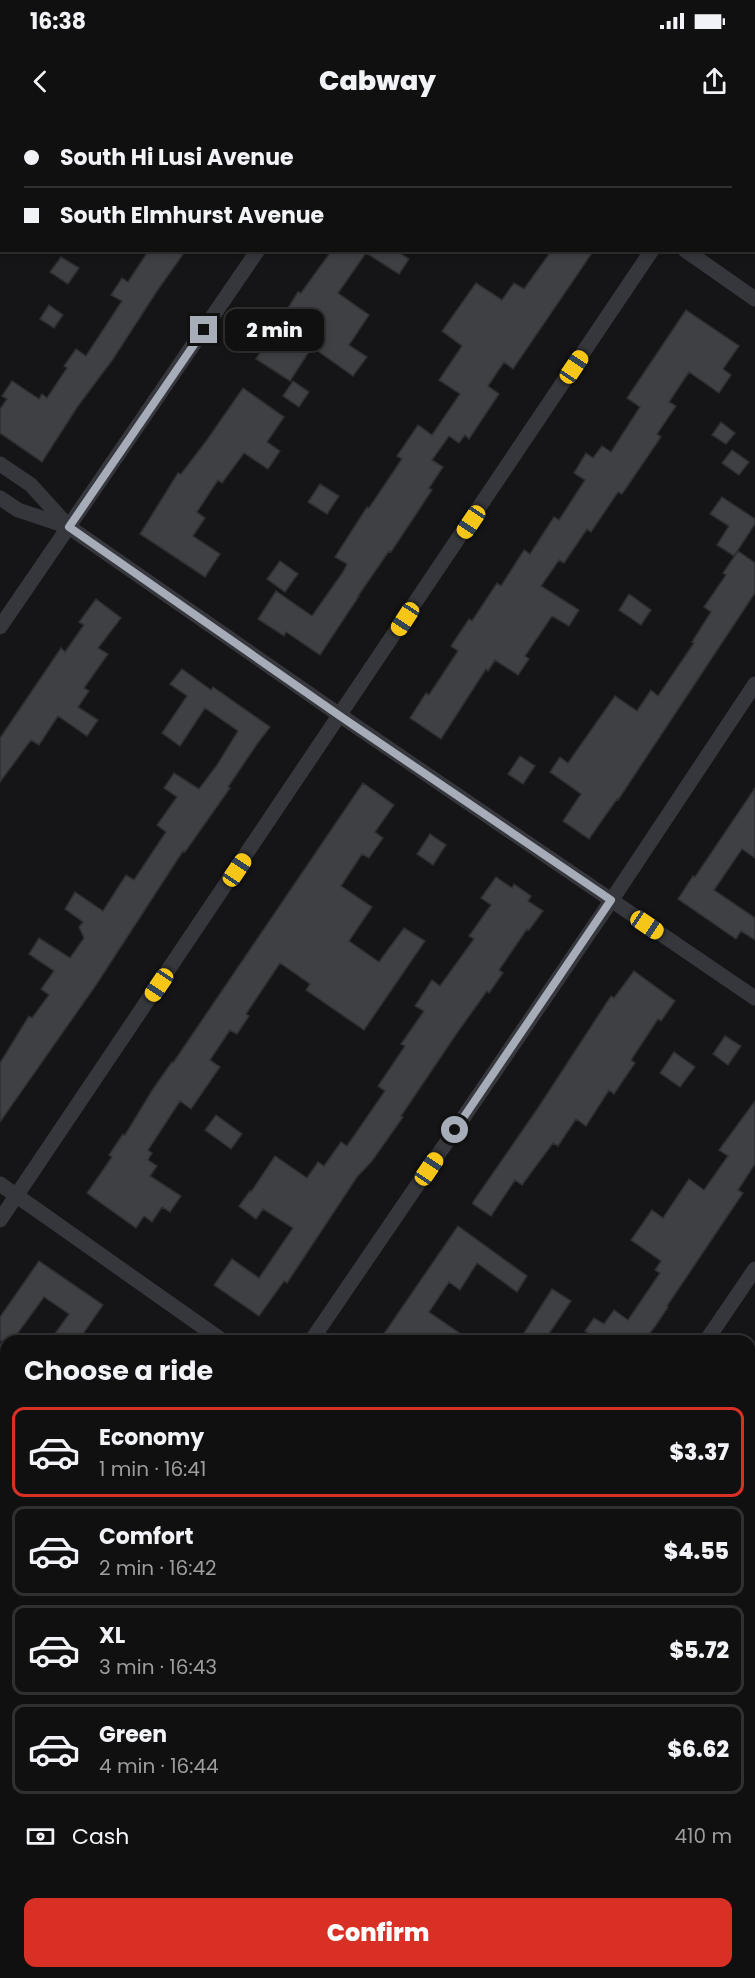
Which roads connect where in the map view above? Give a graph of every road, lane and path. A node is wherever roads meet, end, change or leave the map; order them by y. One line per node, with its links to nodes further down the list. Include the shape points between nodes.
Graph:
1 (257, 252): 7 (street)
2 (651, 252): 10 (street)
3 (688, 252): 4 (street)
4 (755, 299)
5 (0, 464): 7 (street, via 31,485)
6 (0, 498): 7 (street, via 18,510)
7 (69, 527): 8 (street); 10 (street)
8 (0, 627)
9 (755, 684): 11 (street)
10 (340, 716): 11 (street); 14 (street)
11 (611, 900): 12 (street); 18 (street)
12 (755, 998)
13 (0, 1184): 14 (street)
14 (17, 1196): 15 (street); 17 (street)
15 (0, 1221)
16 (755, 1269): 19 (street)
17 (214, 1335)
18 (315, 1335)
19 (710, 1335)

